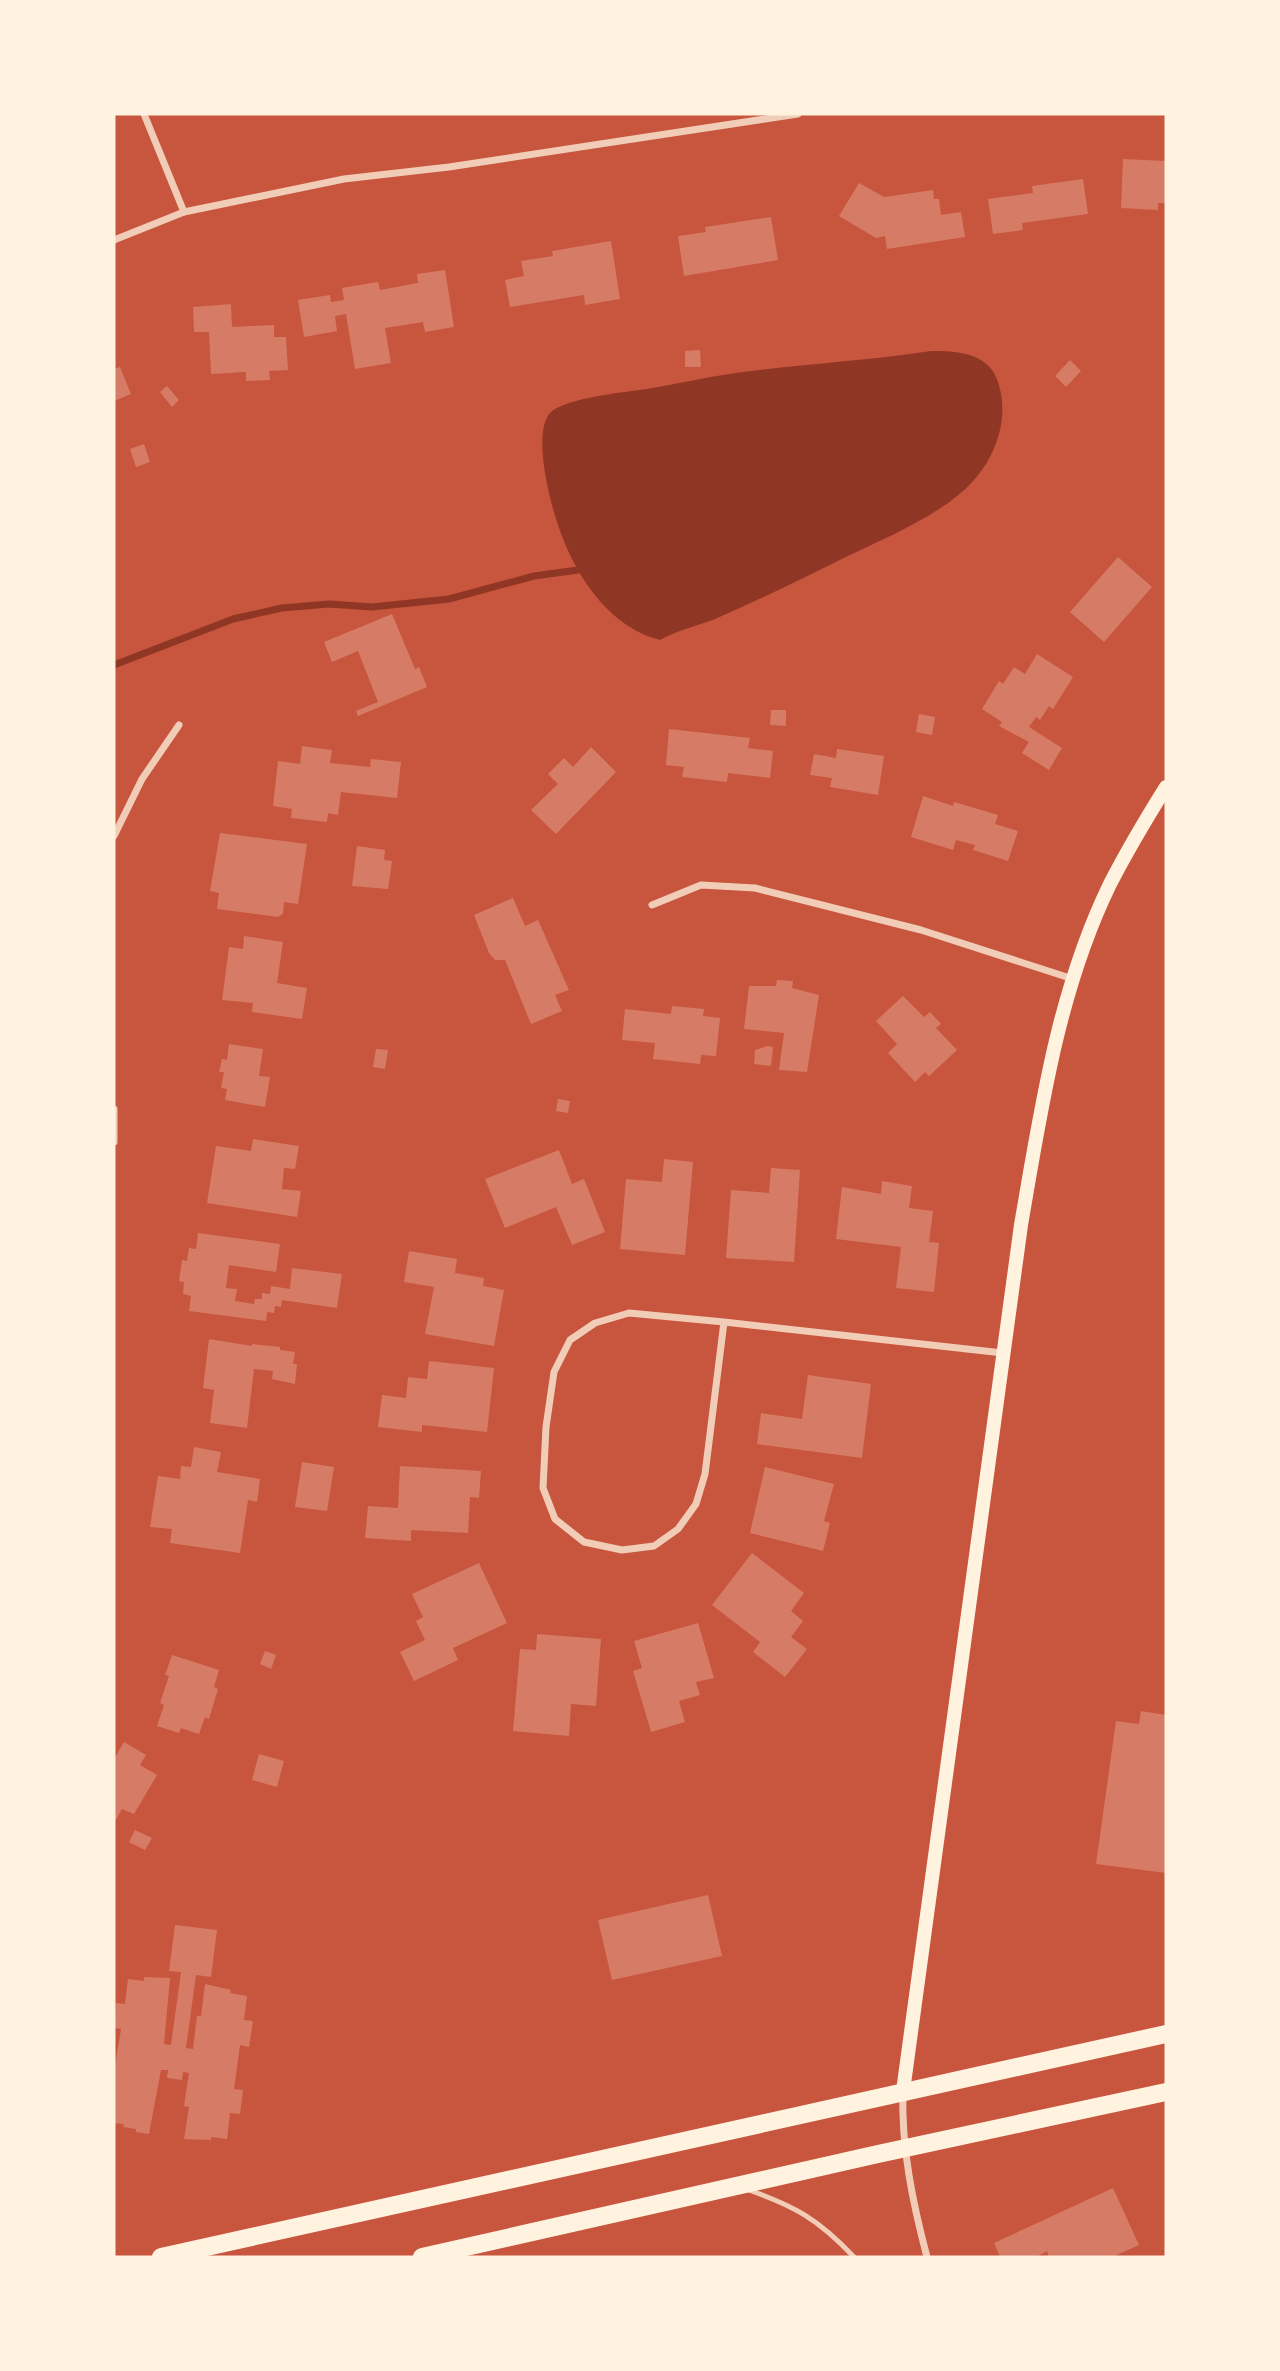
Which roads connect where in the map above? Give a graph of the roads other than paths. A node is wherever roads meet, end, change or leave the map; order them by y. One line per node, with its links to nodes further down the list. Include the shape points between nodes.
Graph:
1 (144, 114): 3 (street)
2 (798, 114): 3 (street, via 344,179)
3 (184, 212): 4 (street)
4 (114, 240)
5 (179, 725): 7 (street, via 142,779)
6 (1166, 787): 9 (main road, via 1109,886)
7 (114, 836)
8 (652, 905): 9 (street, via 701,885 755,888 921,930)
9 (1073, 979): 13 (main road, via 1044,1090)
10 (114, 1109): 11 (street)
11 (114, 1142)
12 (724, 1322): 12 (street, via 629,1313 595,1323 570,1340 554,1372 543,1488 555,1519 584,1542 622,1550 654,1546 678,1529 696,1504 705,1474); 13 (street)
13 (1003, 1353): 15 (main road)
14 (1166, 2034): 15 (main road)
15 (903, 2091): 17 (street); 19 (main road)
16 (1166, 2092): 17 (main road)
17 (905, 2148): 18 (main road); 22 (street)
18 (736, 2186): 20 (main road); 21 (lane, via 804,2213)
19 (161, 2257)
20 (422, 2257)
21 (854, 2257)
22 (927, 2257)

